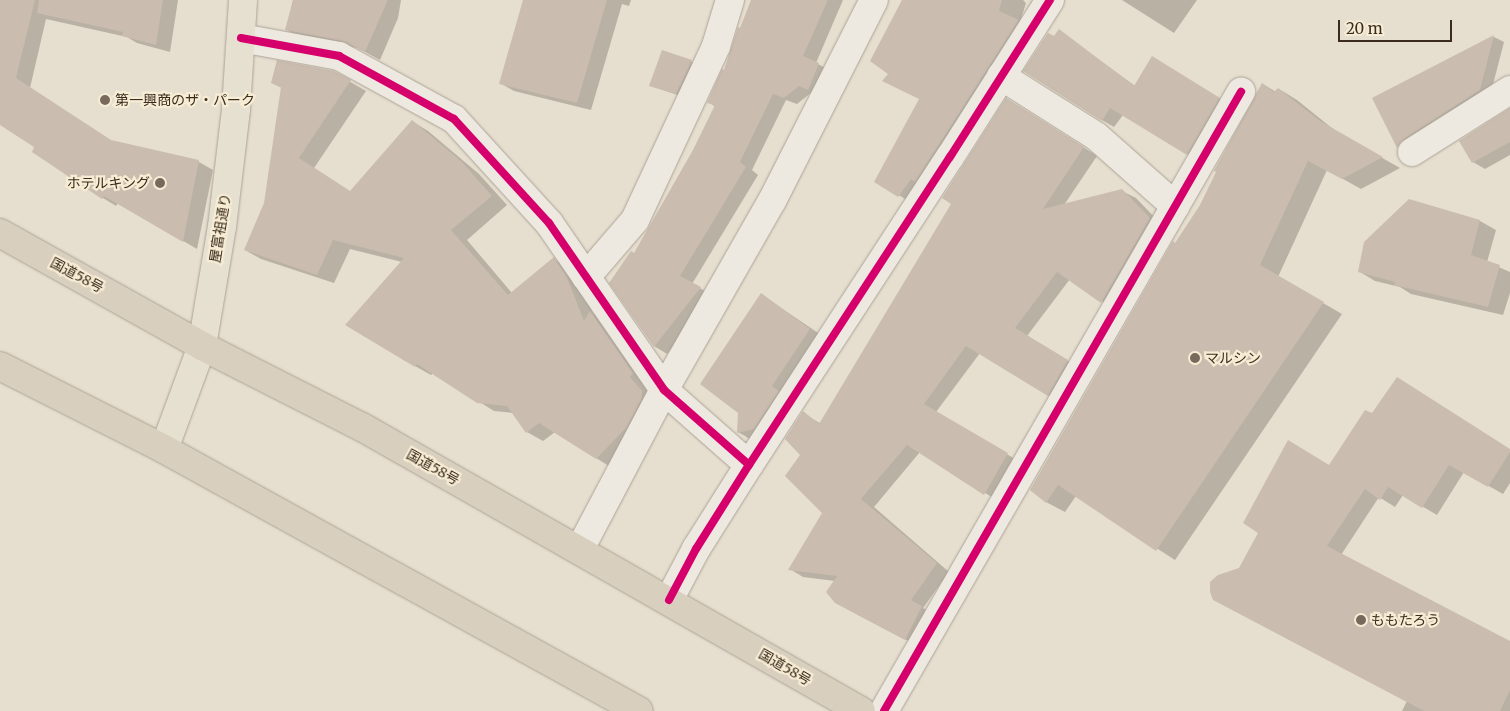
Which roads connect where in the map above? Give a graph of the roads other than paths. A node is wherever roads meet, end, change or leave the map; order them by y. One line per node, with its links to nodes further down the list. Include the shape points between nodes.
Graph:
1 (243, 0): 5 (main road, 屋富祖通り)
2 (730, 0): 12 (street, via 716,46 635,220)
3 (874, 0): 15 (street, via 772,201)
4 (1050, 0): 6 (street)
5 (241, 38): 12 (street, via 339,56 454,119 549,223); 13 (main road, 屋富祖通り, via 222,227)
6 (1001, 76): 10 (street, via 1096,136); 17 (street)
7 (1510, 90): 9 (street)
8 (1241, 92): 10 (street)
9 (1412, 152)
10 (1175, 206): 22 (street)
11 (0, 232): 13 (highway, 国道58号)
12 (586, 277): 15 (street)
13 (202, 346): 16 (main road, 屋富祖通り); 18 (highway, 国道58号, via 362,426)
14 (0, 366): 16 (highway)
15 (664, 390): 17 (street); 18 (street)
16 (164, 449): 20 (highway)
17 (749, 466): 19 (street, via 696,548)
18 (580, 549): 19 (highway, 国道58号)
19 (669, 600): 21 (highway, 国道58号)
20 (639, 711)
21 (861, 711)
22 (884, 711)

